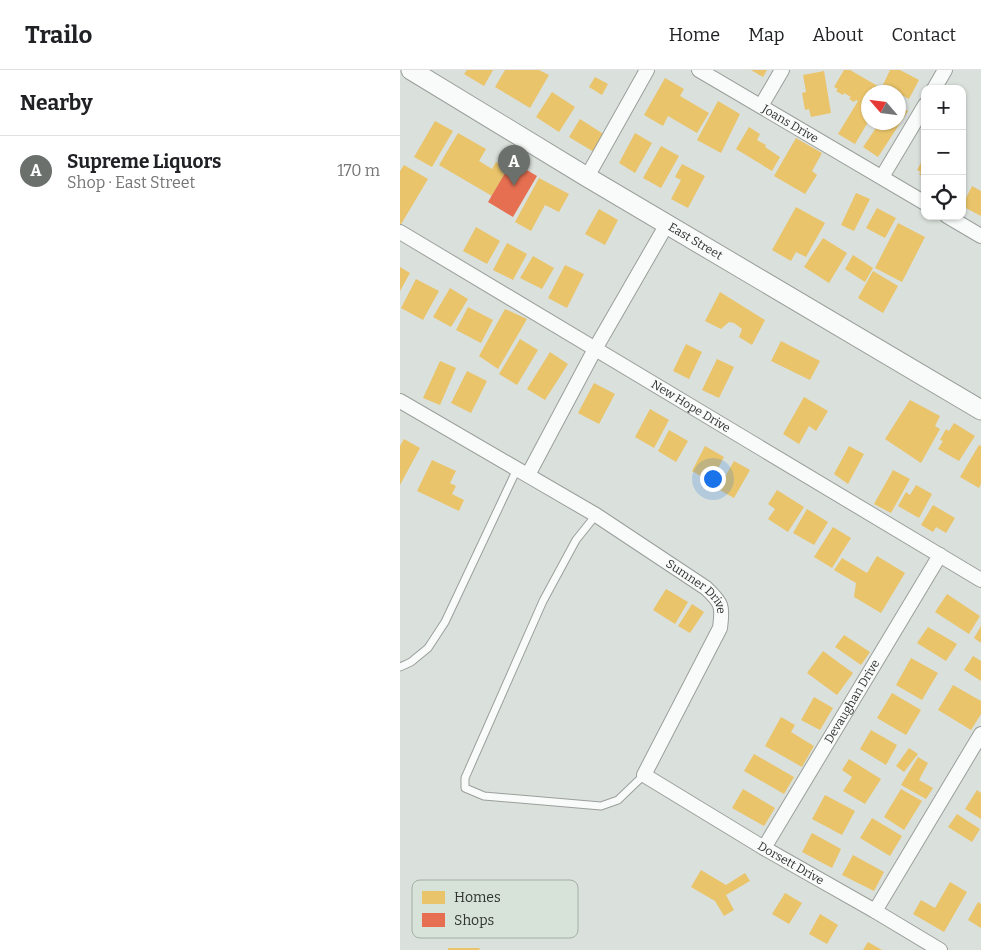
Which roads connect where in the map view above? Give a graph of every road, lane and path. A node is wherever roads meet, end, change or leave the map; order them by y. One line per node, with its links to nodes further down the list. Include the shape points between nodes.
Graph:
1 (411, 70): 9 (main road, East Street)
2 (647, 70): 9 (street)
3 (699, 70): 7 (street, Joans Drive)
4 (782, 70): 7 (street)
5 (945, 70): 6 (street)
6 (936, 85)
7 (761, 106): 10 (street, Joans Drive)
8 (921, 111): 10 (street)
9 (587, 177): 13 (main road, East Street)
10 (882, 177): 11 (street, Joans Drive)
11 (921, 201)
12 (954, 220): 15 (street)
13 (667, 224): 16 (street); 18 (main road, East Street)
14 (400, 232): 16 (street, New Hope Drive)
15 (981, 236)
16 (595, 349): 19 (street); 21 (street, New Hope Drive)
17 (400, 401): 19 (street, Sumner Drive)
18 (981, 410)
19 (522, 472): 20 (street, Sumner Drive); 23 (lane, via 445,622 428,648)
20 (596, 515): 25 (street, Sumner Drive, via 706,588 723,610 714,642); 25 (lane, Sumner Drive, via 576,540 543,601 465,778 465,788 484,796 601,806 618,800)
21 (940, 555): 22 (street, New Hope Drive); 26 (street, Devaughan Drive)
22 (981, 580)
23 (400, 667)
24 (981, 734): 27 (street)
25 (644, 775): 26 (street, Dorsett Drive)
26 (764, 848): 27 (street, Dorsett Drive)
27 (875, 911): 28 (street, Dorsett Drive)
28 (940, 950)

